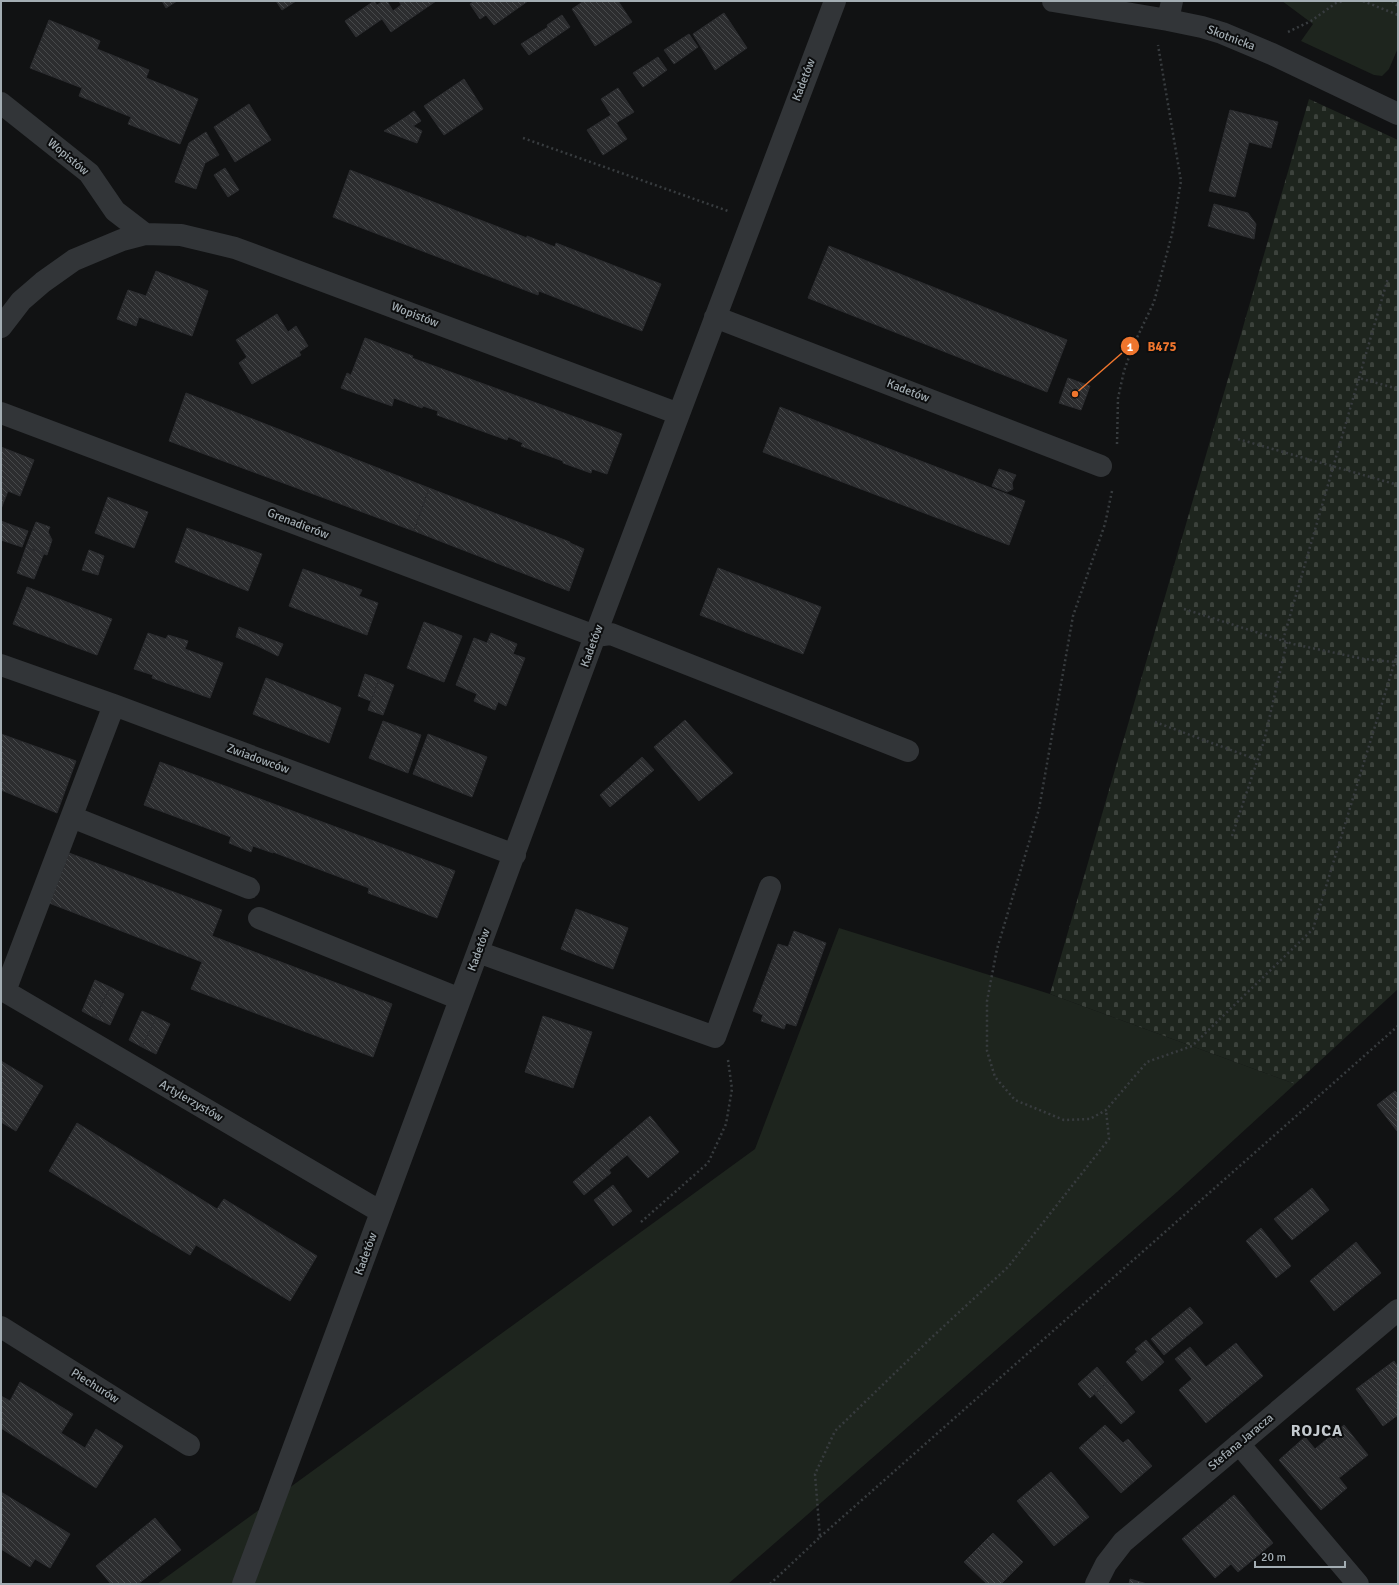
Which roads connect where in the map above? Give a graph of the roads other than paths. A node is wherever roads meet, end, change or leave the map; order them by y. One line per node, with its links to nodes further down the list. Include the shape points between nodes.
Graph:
1 (835, 1): 7 (street, Kadetów)
2 (1053, 1): 3 (street, Skotnicka)
3 (1166, 13): 5 (street, Skotnicka, via 1240,40)
4 (1, 103): 6 (street, Wopistów, via 89,173 115,211)
5 (1398, 114)
6 (145, 234): 8 (street, Wopistów, via 122,240 74,260 27,296); 10 (street, Wopistów, via 181,235 235,248)
7 (715, 317): 10 (street, Kadetów); 11 (street, Kadetów)
8 (1, 327)
9 (1, 412): 12 (street, Grenadierów)
10 (679, 414): 12 (street, Kadetów)
11 (1101, 466)
12 (595, 636): 15 (street, via 611,634); 17 (street, Kadetów)
13 (1, 665): 14 (street, Zwiadowców)
14 (114, 706): 16 (street); 17 (street, Zwiadowców)
15 (908, 751)
16 (72, 817): 19 (street); 22 (street)
17 (515, 855): 21 (street, Kadetów)
18 (770, 887): 21 (street, via 715,1037)
19 (249, 888)
20 (259, 918): 23 (street)
21 (478, 952): 23 (street, Kadetów)
22 (3, 990): 24 (street, Artylerzystów)
23 (460, 999): 24 (street, Kadetów)
24 (381, 1212): 29 (street, Kadetów)
25 (1398, 1310): 27 (street, Stefana Jaracza)
26 (1, 1327): 28 (street, Piechurów)
27 (1239, 1444): 30 (street, Stefana Jaracza, via 1123,1542 1106,1564); 31 (street)
28 (189, 1445)
29 (243, 1584)
30 (1096, 1584)
31 (1358, 1584)

